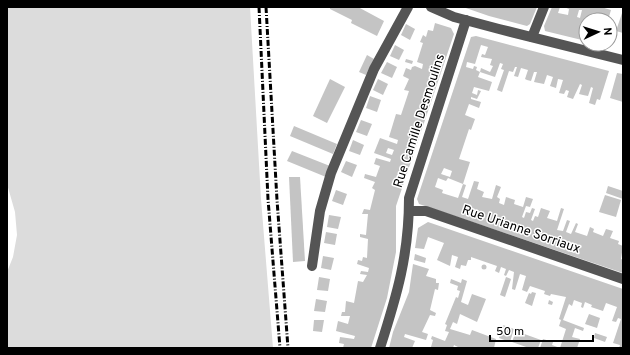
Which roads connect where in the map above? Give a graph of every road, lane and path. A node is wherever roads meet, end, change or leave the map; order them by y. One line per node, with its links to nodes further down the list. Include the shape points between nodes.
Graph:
1 (408, 7): 8 (street, via 374,69 331,173 320,211)
2 (431, 7): 4 (street)
3 (544, 7): 5 (street)
4 (466, 20): 5 (street); 7 (street, Rue Camille Desmoulins, via 409,198)
5 (532, 37): 6 (street)
6 (623, 60)
7 (409, 212): 9 (street, Rue Urianne Sorriaux, via 426,211); 10 (street, Rue Camille Desmoulins, via 400,286)
8 (312, 266)
9 (623, 279)
10 (380, 348)

